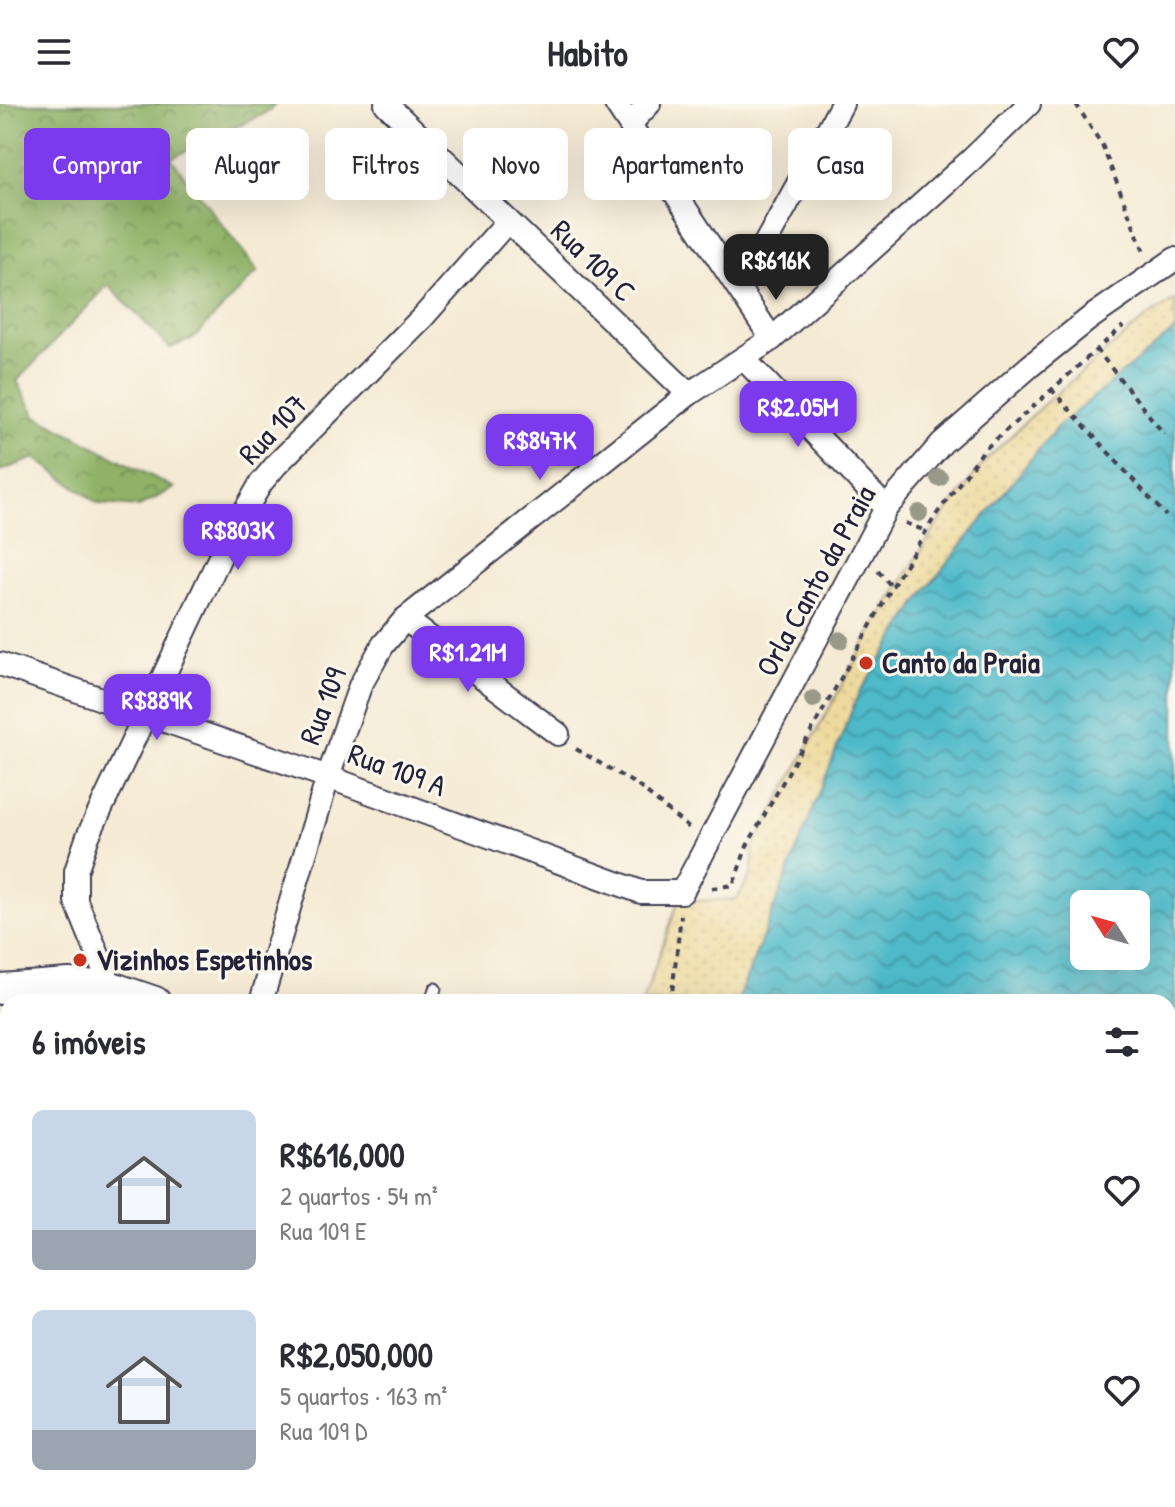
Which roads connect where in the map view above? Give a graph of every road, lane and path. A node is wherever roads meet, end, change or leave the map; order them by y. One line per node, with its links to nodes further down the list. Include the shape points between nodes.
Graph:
1 (386, 104): 8 (street, Rua 109 C)
2 (616, 104): 7 (street)
3 (649, 104): 7 (street)
4 (842, 104): 11 (street)
5 (1029, 104): 13 (street, Rua 109)
6 (1076, 104): 10 (path, via 1102,145)
7 (631, 123): 11 (street)
8 (508, 221): 17 (street, Rua 109 C); 27 (street, Rua 107, via 423,317 261,483)
9 (1175, 259): 10 (street, Orla Canto da Praia)
10 (1152, 273): 19 (street, Orla Canto da Praia, via 1030,366 942,443)
11 (740, 289): 13 (street)
12 (1128, 322): 14 (path)
13 (772, 339): 15 (street, Rua 109)
14 (1096, 349): 16 (path); 18 (path)
15 (744, 359): 17 (street, Rua 109); 19 (street)
16 (1051, 389): 20 (path); 22 (path, via 983,451)
17 (689, 394): 25 (street, Rua 109)
18 (1164, 434)
19 (886, 508): 30 (street, Orla Canto da Praia)
20 (1166, 516)
21 (904, 523): 22 (path)
22 (926, 531): 24 (path)
23 (876, 568): 24 (path)
24 (892, 587): 31 (path, via 747,846 733,885)
25 (405, 619): 28 (street); 29 (street, Rua 109, via 360,686)
26 (0, 664): 27 (street, Rua 109 A)
27 (145, 714): 29 (street, Rua 109 A); 32 (street, Rua 107, via 76,871 76,901)
28 (558, 734): 30 (path, via 637,785)
29 (328, 777): 31 (street, Rua 109 A, via 641,892); 36 (street, Rua 109)
30 (707, 843): 31 (street, Orla Canto da Praia)
31 (682, 892): 38 (path)
32 (111, 987): 33 (main road); 35 (main road)
33 (0, 989)
34 (435, 989): 37 (lane)
35 (132, 994)
36 (263, 994)
37 (433, 994)
38 (672, 994)

